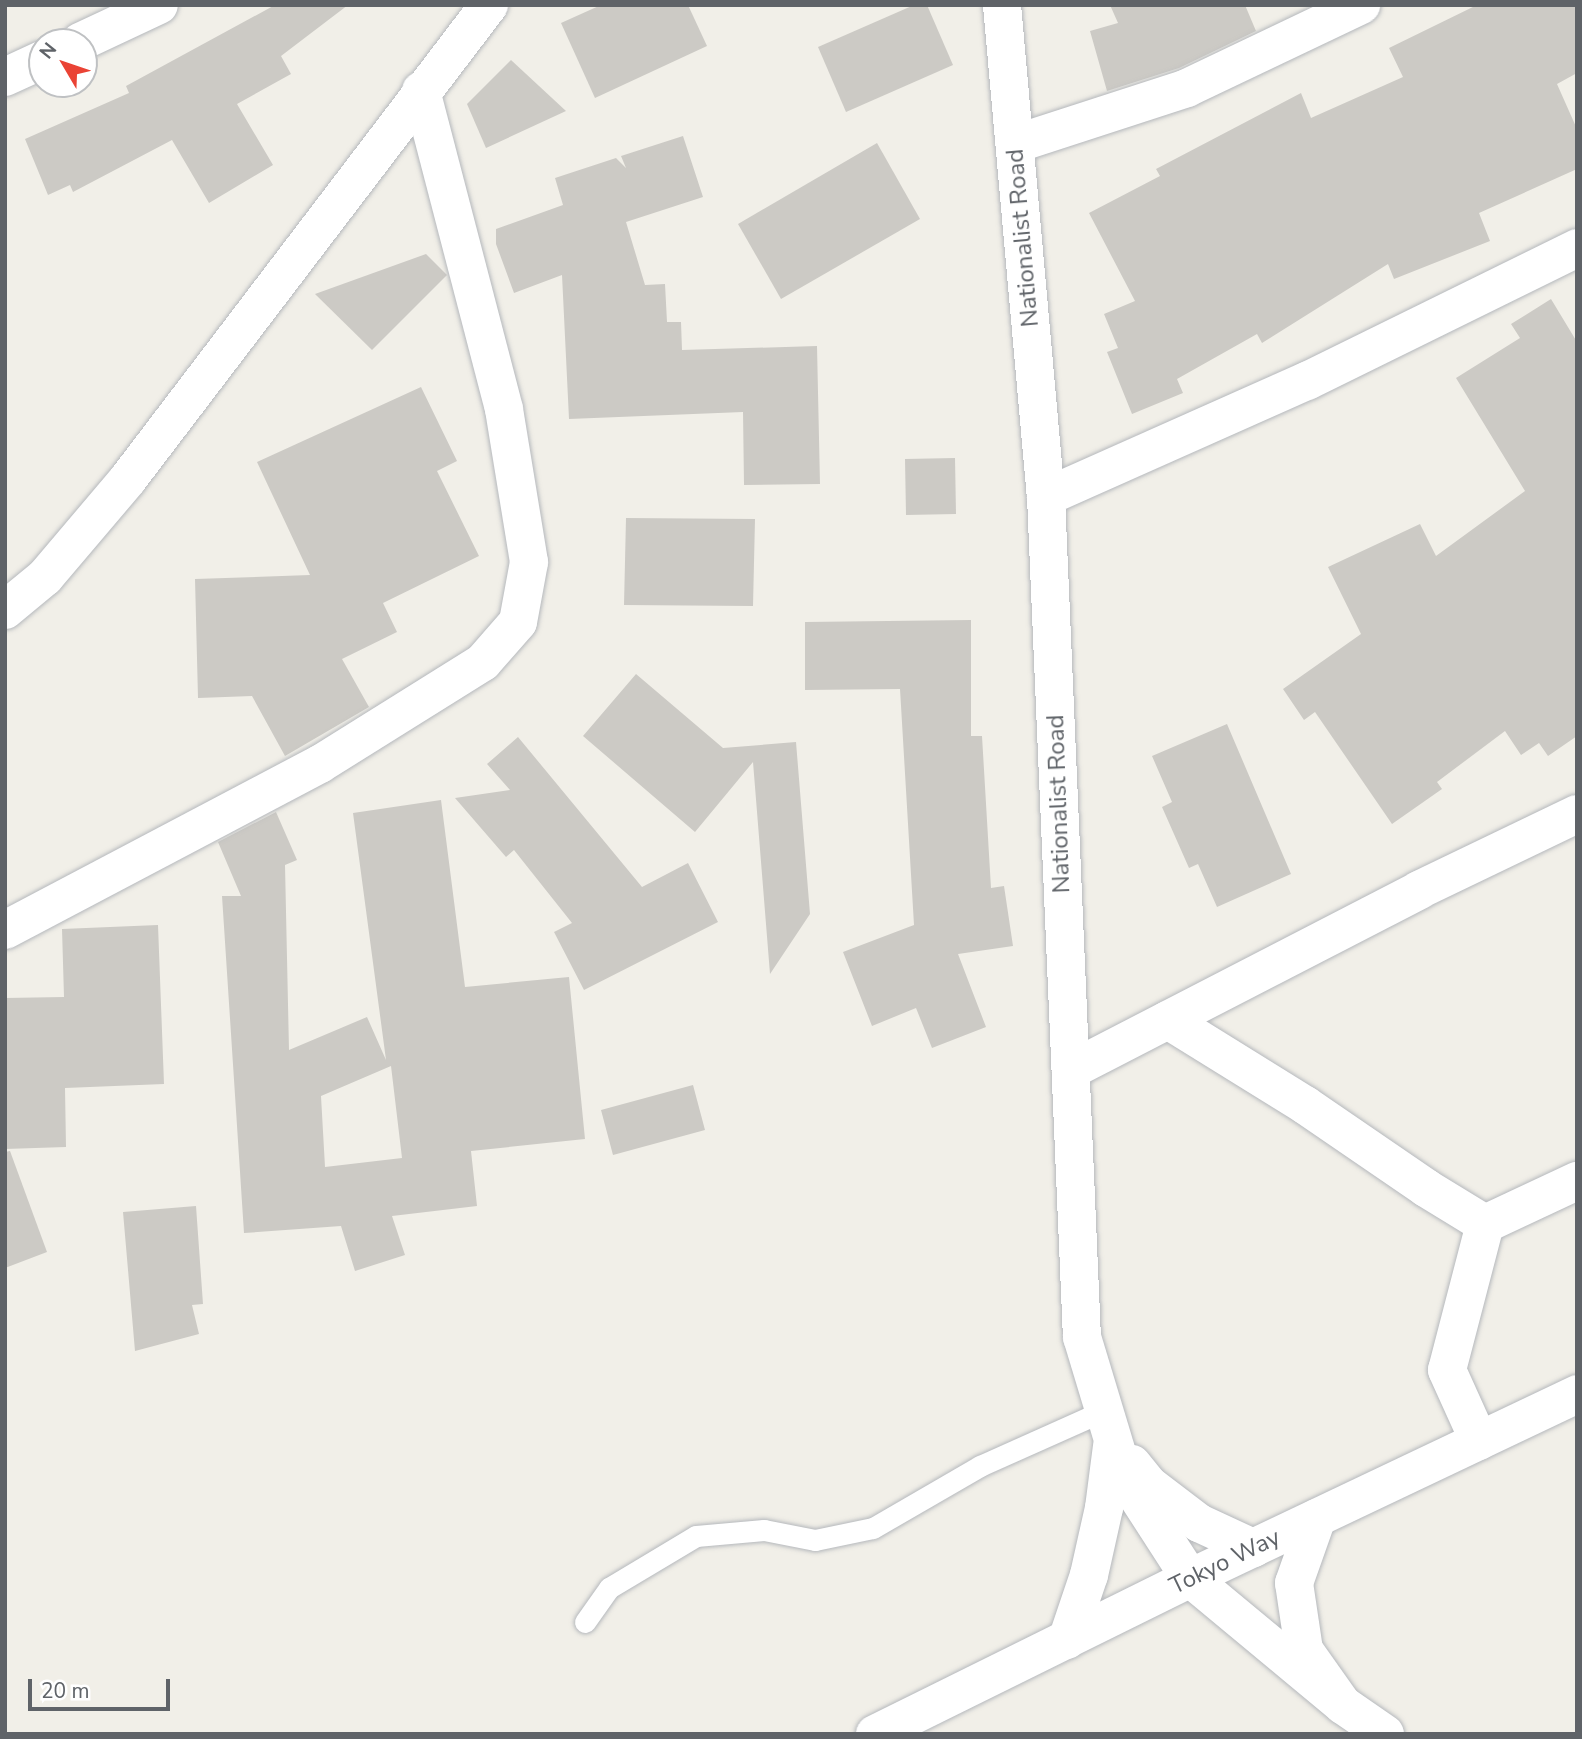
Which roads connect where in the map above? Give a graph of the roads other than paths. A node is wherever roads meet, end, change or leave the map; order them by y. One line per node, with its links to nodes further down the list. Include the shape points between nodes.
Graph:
1 (159, 5): 5 (street)
2 (489, 5): 8 (street)
3 (1002, 5): 9 (street, Nationalist Road)
4 (1361, 5): 9 (street, via 1187,88)
5 (98, 34)
6 (28, 66): 7 (street)
7 (5, 77)
8 (421, 91): 12 (street, via 128,479 46,577); 14 (street, via 504,409 529,562 518,622 483,662 320,764)
9 (1015, 144): 11 (street, Nationalist Road)
10 (1577, 248): 11 (street, via 1307,381)
11 (1046, 497): 16 (street, Nationalist Road)
12 (5, 610)
13 (1577, 814): 15 (street)
14 (5, 930)
15 (1168, 1020): 16 (street); 18 (street)
16 (1071, 1070): 20 (street, Nationalist Road, via 1082,1337)
17 (1577, 1181): 18 (street)
18 (1485, 1224): 21 (street, via 1447,1370)
19 (1577, 1394): 21 (street, Tokyo Way)
20 (1108, 1426): 23 (street, via 1149,1485 1199,1523); 24 (street, Nationalist Road, via 1124,1476); 25 (lane, via 980,1466 873,1528 815,1540 764,1530 696,1536 610,1588); 26 (street, via 1104,1508)
21 (1479, 1441): 22 (street, Tokyo Way)
22 (1317, 1518): 23 (street, Tokyo Way); 27 (street, via 1294,1583 1304,1650)
23 (1253, 1548): 24 (street, Tokyo Way)
24 (1190, 1578): 26 (street, Tokyo Way); 27 (street, Nationalist Road)
25 (585, 1622)
26 (1067, 1640): 28 (street, Tokyo Way)
27 (1343, 1705): 29 (street)
28 (875, 1734)
29 (1385, 1734)

